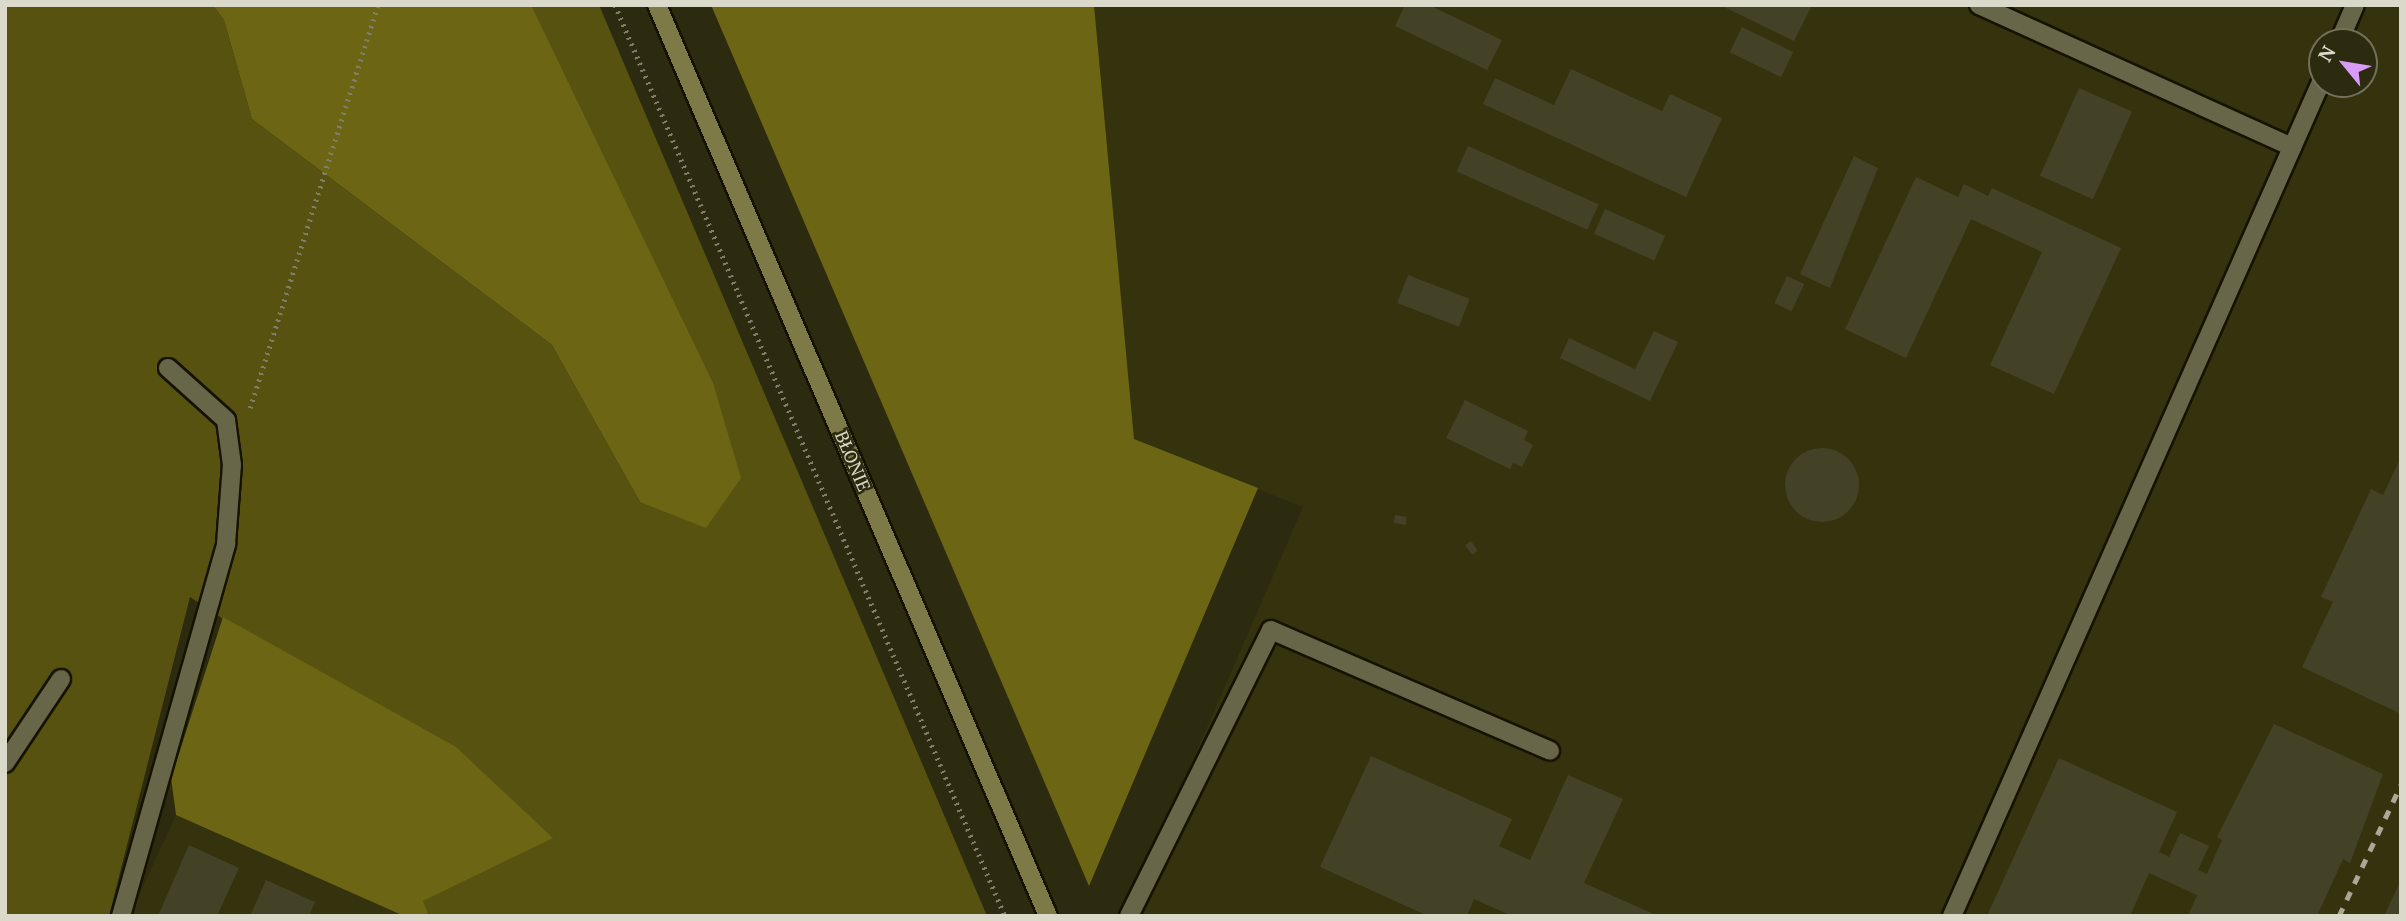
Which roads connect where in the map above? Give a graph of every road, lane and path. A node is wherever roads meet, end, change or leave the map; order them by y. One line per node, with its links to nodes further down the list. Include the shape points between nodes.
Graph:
1 (378, 5): 10 (path)
2 (615, 5): 15 (path)
3 (657, 5): 16 (street, BŁONIE)
4 (1979, 5): 8 (lane)
5 (2355, 5): 6 (lane)
6 (2345, 28)
7 (2314, 98): 8 (lane)
8 (2292, 147): 18 (lane)
9 (168, 368): 14 (lane, via 226,420 232,465 226,544)
10 (248, 413)
11 (61, 679): 13 (lane)
12 (1550, 751): 17 (lane, via 1271,629)
13 (5, 763)
14 (121, 916)
15 (1005, 916)
16 (1048, 916)
17 (1129, 916)
18 (1952, 916)

